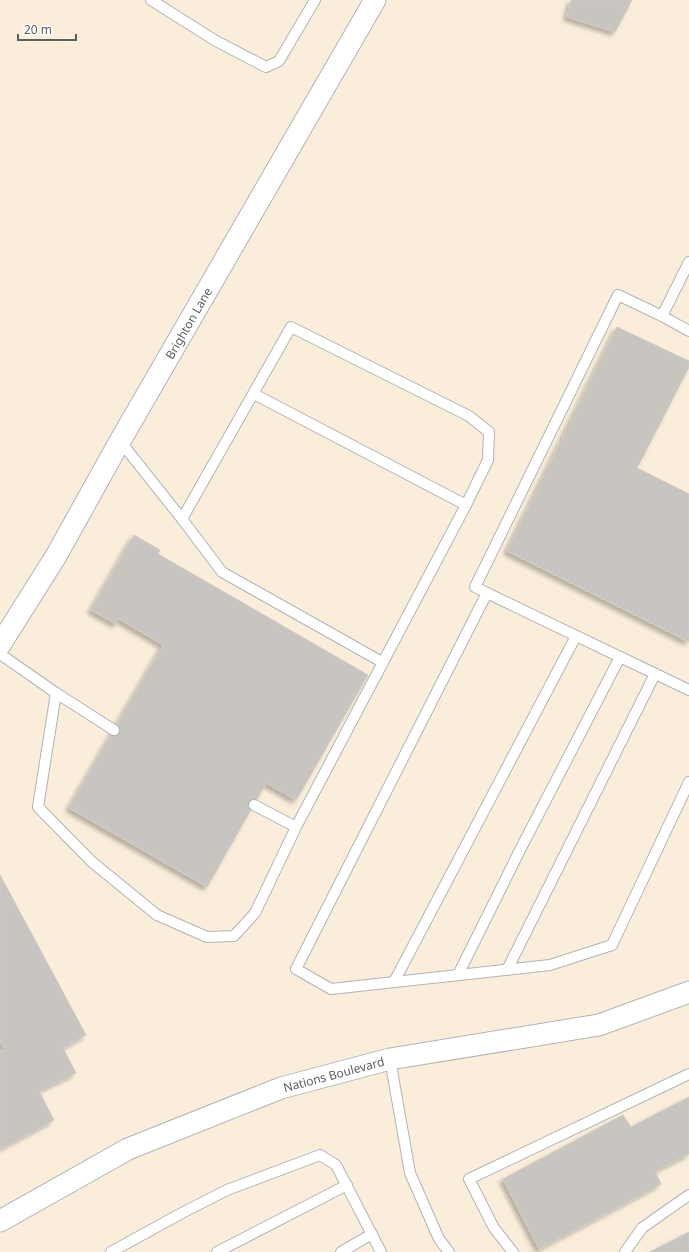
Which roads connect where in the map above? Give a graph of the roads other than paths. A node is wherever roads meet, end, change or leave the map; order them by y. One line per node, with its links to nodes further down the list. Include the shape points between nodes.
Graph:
1 (151, 0): 2 (lane, via 216,41 266,67 279,61)
2 (315, 0)
3 (375, 0): 8 (street, Brighton Lane)
4 (689, 262): 5 (lane)
5 (662, 316): 6 (lane); 11 (lane, via 618,295 475,586)
6 (689, 331)
7 (254, 394): 9 (lane); 9 (lane, via 291,327 469,416 489,432 488,460); 10 (lane)
8 (120, 441): 10 (lane); 13 (street, Brighton Lane, via 56,556)
9 (466, 505): 16 (lane)
10 (182, 519): 16 (lane, via 222,572)
11 (487, 593): 12 (lane); 26 (lane, via 296,969 331,989)
12 (576, 636): 15 (lane); 26 (lane)
13 (0, 645)
14 (0, 654): 19 (lane)
15 (620, 657): 17 (lane); 25 (lane)
16 (382, 662): 23 (lane)
17 (655, 674): 18 (lane); 24 (lane)
18 (689, 690)
19 (56, 693): 20 (lane); 23 (lane, via 38,807 92,862 157,915 207,937 234,936 255,913)
20 (114, 730)
21 (689, 782): 24 (lane, via 612,945 550,965)
22 (254, 805): 23 (lane)
23 (296, 827)
24 (507, 970): 25 (lane)
25 (458, 975): 26 (lane)
26 (394, 982)
27 (689, 992): 28 (street, Nations Boulevard, via 599,1025)
28 (390, 1059): 32 (street, Nations Boulevard, via 281,1088 128,1149); 38 (lane, via 410,1173 439,1239)
29 (689, 1074): 39 (lane, via 469,1179 494,1228)
30 (346, 1185): 33 (lane); 34 (lane, via 336,1165 320,1155 227,1190); 35 (lane)
31 (689, 1195): 40 (lane, via 642,1228)
32 (0, 1221)
33 (372, 1234): 36 (lane); 37 (lane)
34 (111, 1252)
35 (217, 1252)
36 (341, 1252)
37 (381, 1252)
38 (449, 1252)
39 (513, 1252)
40 (626, 1252)

